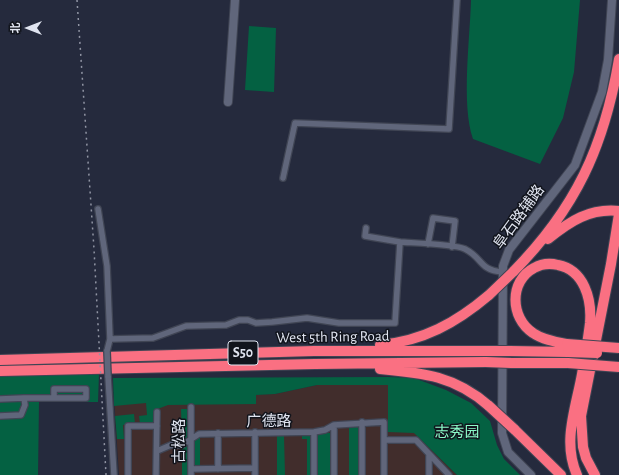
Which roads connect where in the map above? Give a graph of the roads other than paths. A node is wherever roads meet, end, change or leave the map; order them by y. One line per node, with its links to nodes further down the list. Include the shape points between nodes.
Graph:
1 (235, 0): 5 (main road)
2 (457, 0): 6 (street, via 449,129 295,123)
3 (612, 0): 14 (main road, 阜石路辅路, via 608,60 602,92 575,165 509,250)
4 (619, 59): 13 (highway, via 608,114 585,176 571,200)
5 (228, 102)
6 (283, 178)
7 (98, 209): 15 (street, via 107,266)
8 (619, 212): 13 (highway, via 598,211 585,214); 43 (highway, via 581,416 582,447)
9 (366, 228): 10 (street, via 366,236)
10 (400, 242): 11 (street); 15 (street, via 396,323 339,323 307,318 256,323 239,320 226,325 186,326 153,338)
11 (428, 244): 12 (street); 12 (street, via 433,218 455,221)
12 (452, 247): 14 (street, via 463,248 490,271)
13 (531, 253): 18 (highway, bridge, via 489,296 455,322 434,333 394,344)
14 (502, 272): 54 (main road, 阜石路辅路, via 502,433 508,452)
15 (110, 339): 44 (street, bridge, via 107,351)
16 (568, 348): 17 (highway, bridge); 18 (highway, West 5th Ring Road / S50, bridge, via 510,351); 19 (highway, West 5th Ring Road / S50, bridge); 56 (highway, via 533,334 519,318 515,301 518,284 526,273 535,267 554,264 564,266 580,278 589,299 588,335 570,430 572,461)
17 (619, 348)
18 (314, 351): 20 (highway, West 5th Ring Road / S50)
19 (619, 353)
20 (0, 360)
21 (315, 364): 22 (highway, West 5th Ring Road / S50, bridge, via 486,362); 23 (highway, West 5th Ring Road / S50); 55 (highway, bridge, via 420,372 468,389)
22 (619, 365)
23 (0, 371)
24 (24, 398): 25 (street); 26 (street); 29 (street, via 25,405 21,415)
25 (54, 398): 25 (street, via 86,398 86,389 54,389)
26 (0, 399)
27 (191, 407): 36 (street, 古松路)
28 (157, 412): 32 (street)
29 (0, 416)
30 (362, 422): 31 (street, 广德路); 37 (street, 广德路, via 384,422); 50 (street)
31 (334, 425): 34 (street, 广德路); 49 (street)
32 (157, 426): 38 (street); 45 (street, via 128,426)
33 (255, 432): 34 (street, 广德路); 35 (street, 广德路); 40 (street)
34 (314, 432): 48 (street)
35 (218, 433): 36 (street, 广德路, via 199,434); 41 (street)
36 (191, 438): 38 (street, 广德路, via 182,445 171,445); 42 (street, 古松路)
37 (384, 440): 39 (street, via 416,440); 51 (street)
38 (157, 451): 46 (street)
39 (429, 456): 52 (street); 53 (street)
40 (255, 468): 41 (street); 47 (street)
41 (218, 469): 42 (street)
42 (191, 472)
43 (593, 473)
44 (114, 475)
45 (128, 475)
46 (156, 475)
47 (255, 475)
48 (314, 475)
49 (334, 475)
50 (362, 475)
51 (384, 475)
52 (429, 475)
53 (448, 475)
54 (531, 475)
55 (561, 475)
56 (577, 475)

